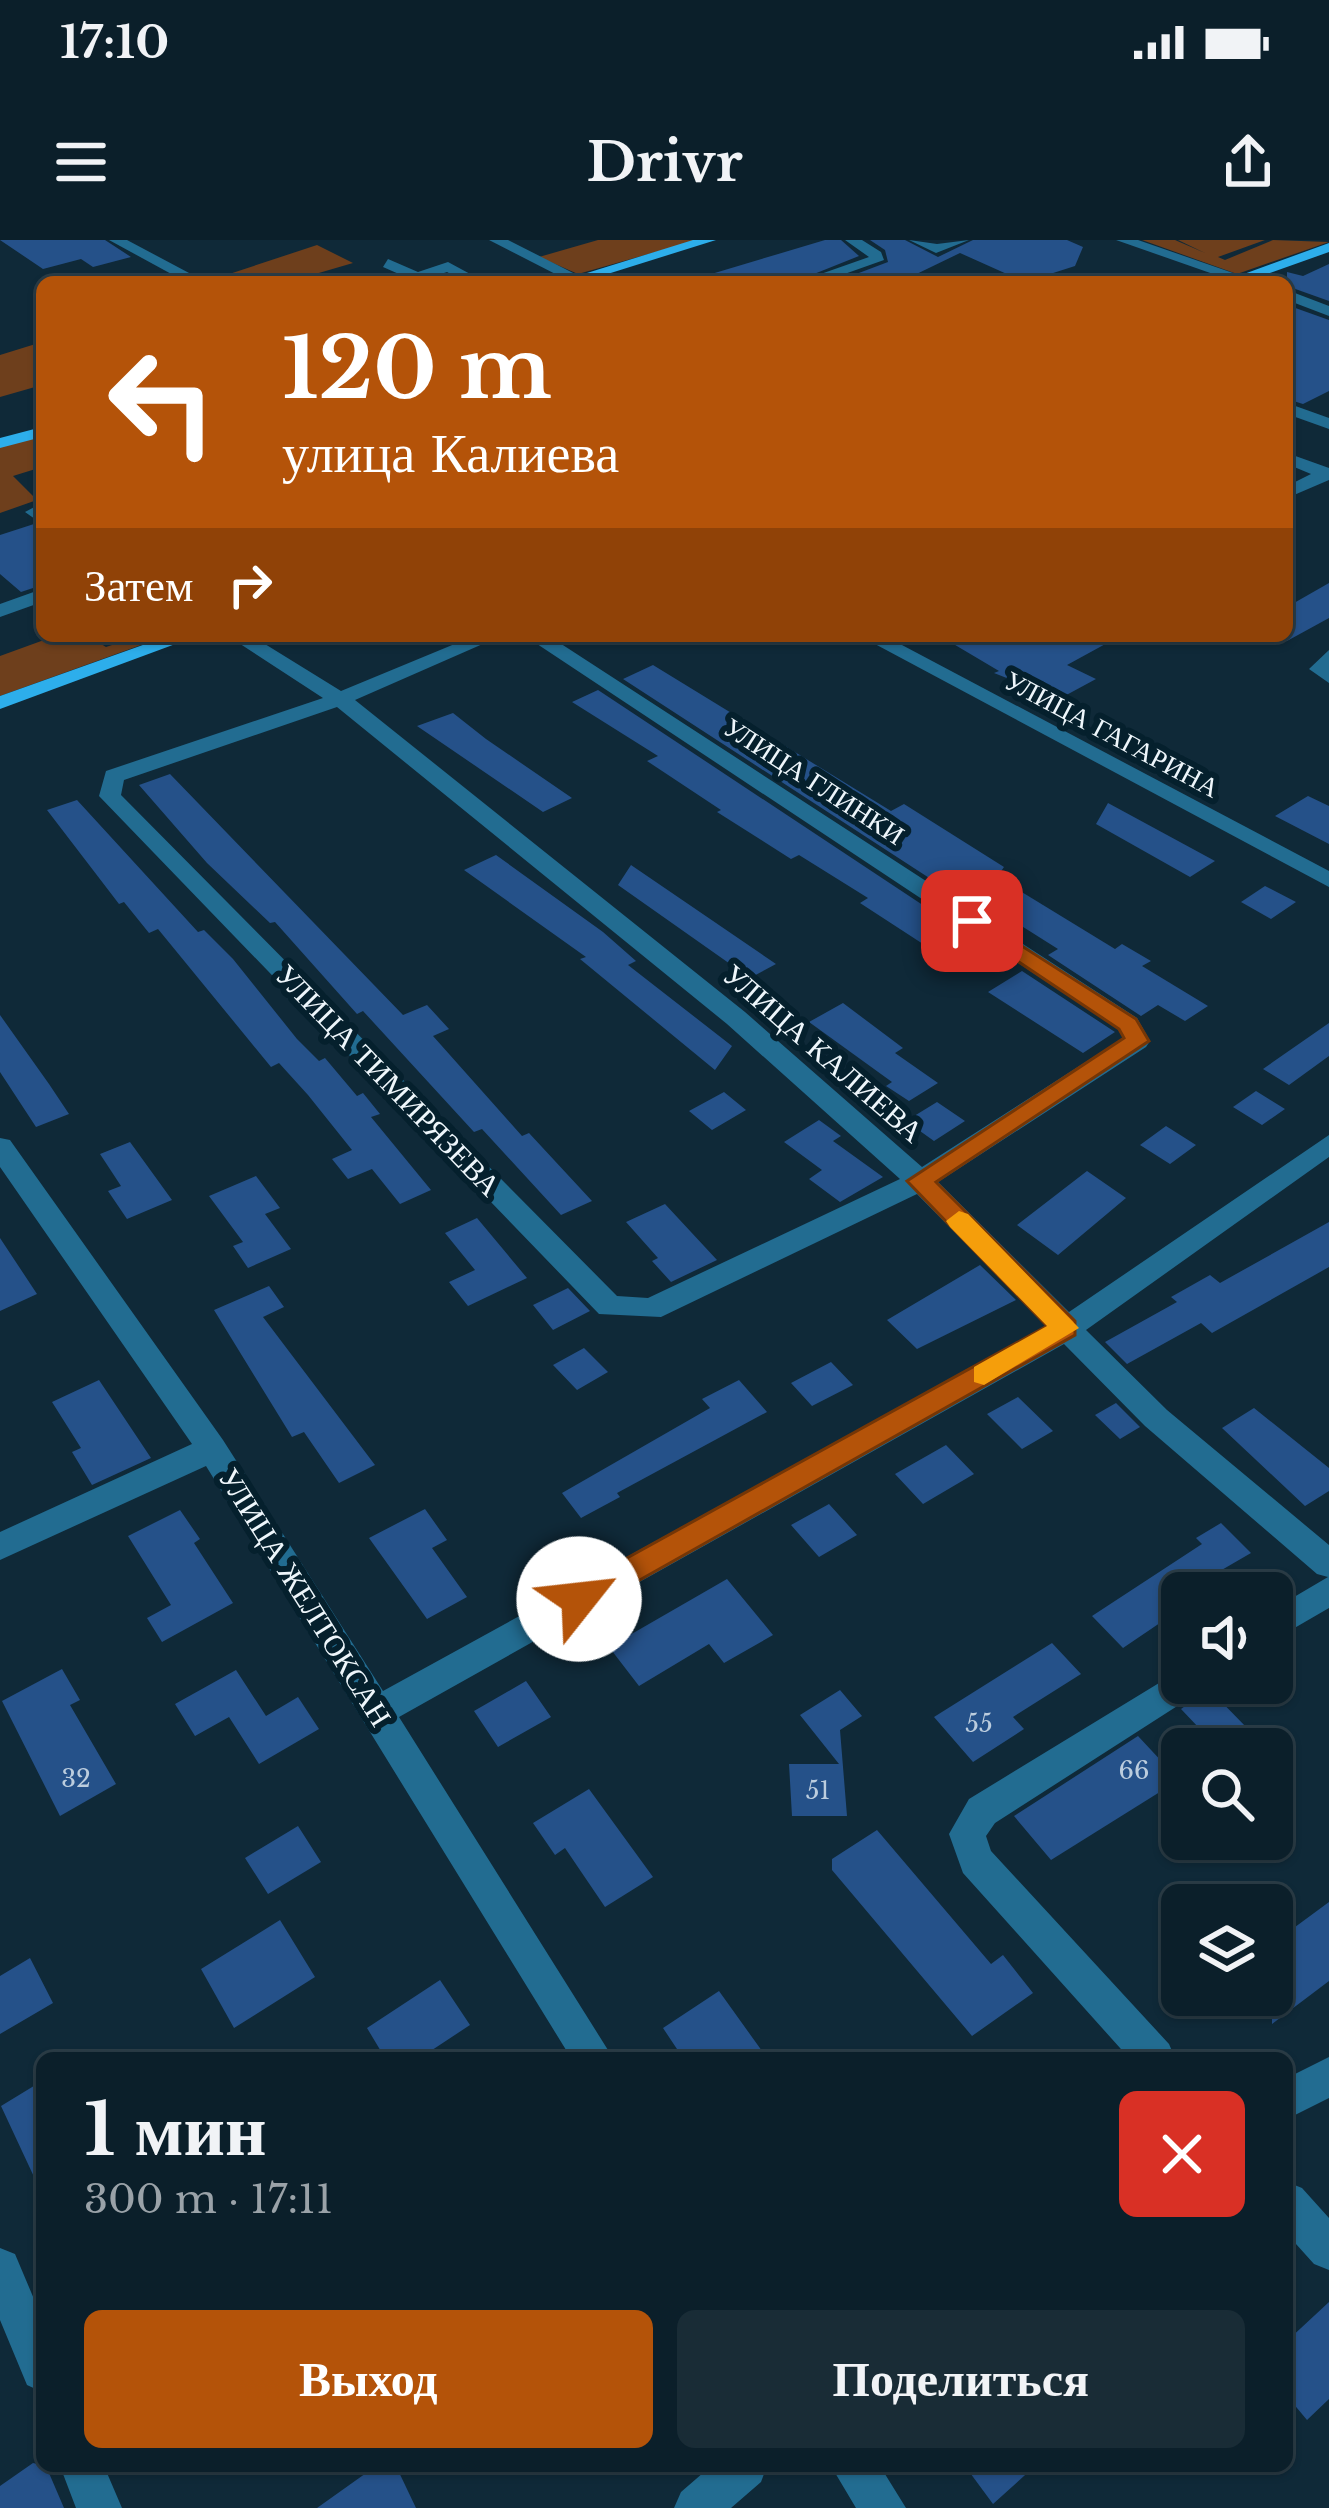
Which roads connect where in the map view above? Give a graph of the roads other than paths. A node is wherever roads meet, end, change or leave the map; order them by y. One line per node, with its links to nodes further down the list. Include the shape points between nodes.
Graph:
1 (116, 240): 10 (street)
2 (496, 240): 14 (street)
3 (709, 240): 15 (main road)
4 (852, 240): 16 (street, via 876,260)
5 (916, 240): 6 (street, via 936,248)
6 (962, 240)
7 (1123, 240): 17 (street)
8 (1329, 247): 18 (main road)
9 (388, 264): 11 (street)
10 (186, 276)
11 (415, 276)
12 (420, 276): 13 (street, via 448,267)
13 (465, 276)
14 (564, 276)
15 (585, 276)
16 (825, 276)
17 (1227, 276)
18 (1254, 276)
19 (1293, 297): 20 (street)
20 (1329, 310)
21 (1293, 410): 22 (street)
22 (1329, 424)
23 (36, 433): 24 (main road)
24 (0, 443)
25 (1293, 443): 27 (street)
26 (1293, 459): 27 (street)
27 (1328, 468): 28 (street)
28 (1293, 490)
29 (36, 597): 30 (street)
30 (0, 610)
31 (170, 642): 39 (main road)
32 (248, 642): 38 (street, УЛИЦА КАЛИЕВА)
33 (477, 642): 38 (street)
34 (544, 642): 43 (street, УЛИЦА ГЛИНКИ, via 1128,1024 1137,1041)
35 (881, 642): 40 (street, УЛИЦА ГАГАРИНА)
36 (1329, 656): 37 (street, via 1318,669)
37 (1329, 677)
38 (340, 699): 43 (street, УЛИЦА КАЛИЕВА, via 736,1018); 43 (street, УЛИЦА ТИМИРЯЗЕВА, via 114,776 110,796 609,1306 651,1309)
39 (0, 703)
40 (1329, 880)
41 (1329, 1144): 44 (street)
42 (0, 1147): 45 (street, УЛИЦА ЖЕЛТОКСАН)
43 (920, 1181): 44 (street, УЛИЦА КАЛИЕВА)
44 (1066, 1328): 47 (street, УЛИЦА КАЛИЕВА, via 1156,1418); 51 (street)
45 (212, 1449): 46 (street); 51 (street, УЛИЦА ЖЕЛТОКСАН)
46 (0, 1547)
47 (1329, 1564)
48 (1329, 1591): 49 (street)
49 (1293, 1614)
50 (1161, 1698): 53 (street, via 982,1811 967,1834 976,1861)
51 (377, 1712): 52 (street, УЛИЦА ЖЕЛТОКСАН)
52 (589, 2052)
53 (1150, 2052)
54 (1329, 2077): 55 (street)
55 (1293, 2096)
56 (1293, 2210): 57 (street)
57 (1329, 2249)
58 (0, 2269): 59 (street)
59 (36, 2356)
60 (84, 2472): 63 (street)
61 (738, 2472): 64 (street)
62 (858, 2472): 65 (street)
63 (99, 2508)
64 (697, 2508)
65 (883, 2508)

